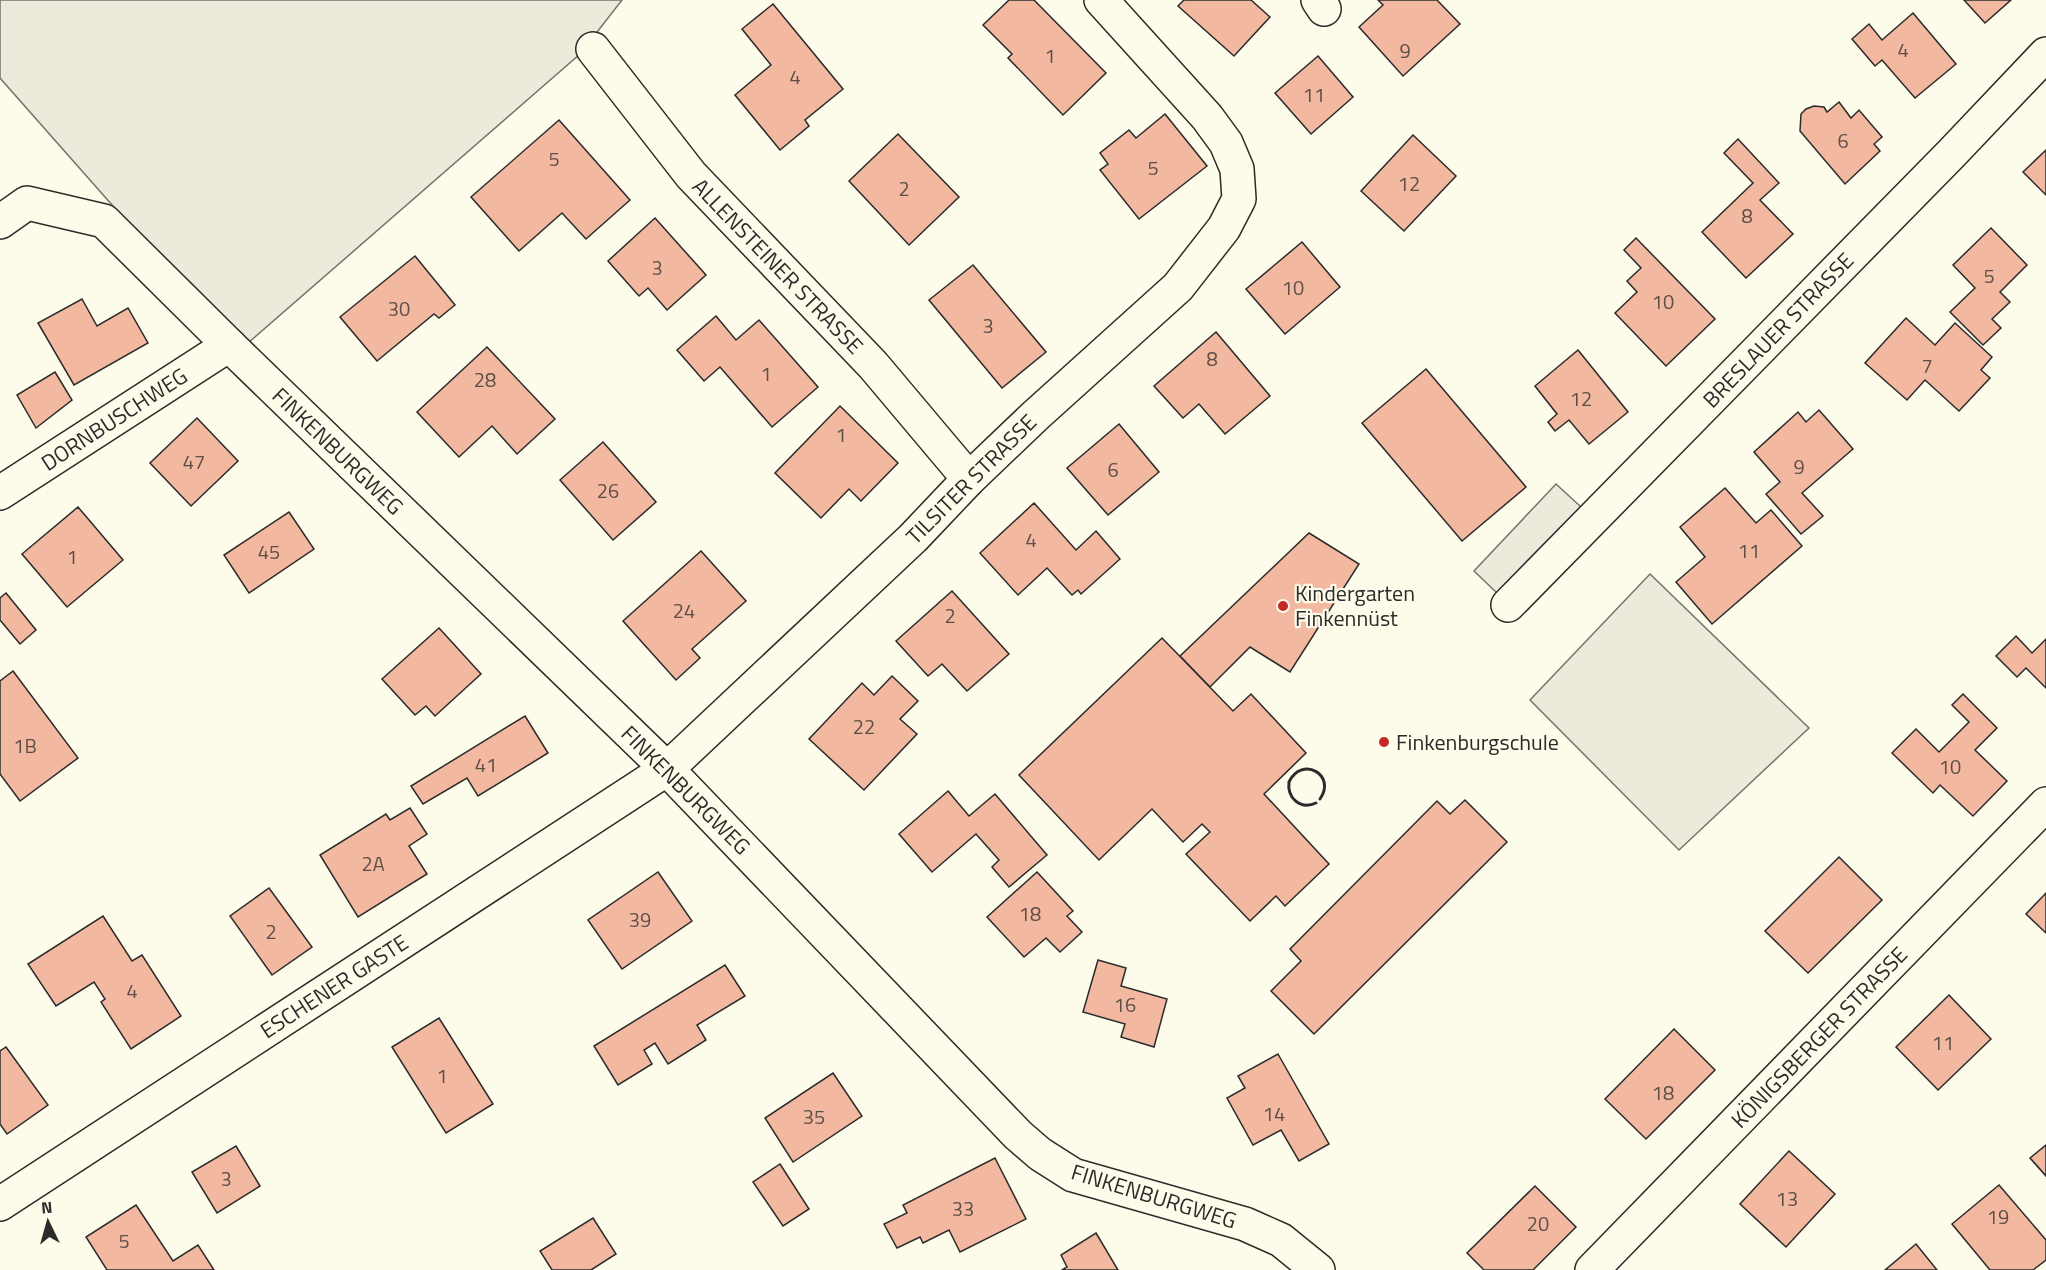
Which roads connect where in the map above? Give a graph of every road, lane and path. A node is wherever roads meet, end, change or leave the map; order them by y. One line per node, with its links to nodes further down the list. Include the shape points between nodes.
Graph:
1 (1101, 0): 6 (street, TILSITER STRASSE, via 1208,117 1238,169 1239,199 1224,228 1178,286)
2 (593, 49): 6 (street, ALLENSTEINER STRASSE, via 691,175 873,365)
3 (2046, 54): 8 (street, BRESLAUER STRASSE)
4 (0, 222): 5 (street, FINKENBURGWEG, via 27,202 104,221)
5 (229, 345): 7 (street, DORNBUSCHWEG); 9 (street, FINKENBURGWEG)
6 (969, 479): 9 (street, TILSITER STRASSE, via 913,538)
7 (0, 493)
8 (1508, 605)
9 (667, 769): 11 (street, ESCHENER GASTE); 12 (street, FINKENBURGWEG, via 1040,1154 1073,1174 1245,1224 1281,1239)
10 (2046, 804): 13 (street, KÖNIGSBERGER STRASSE)
11 (0, 1203)
12 (1318, 1270)
13 (1592, 1270)

